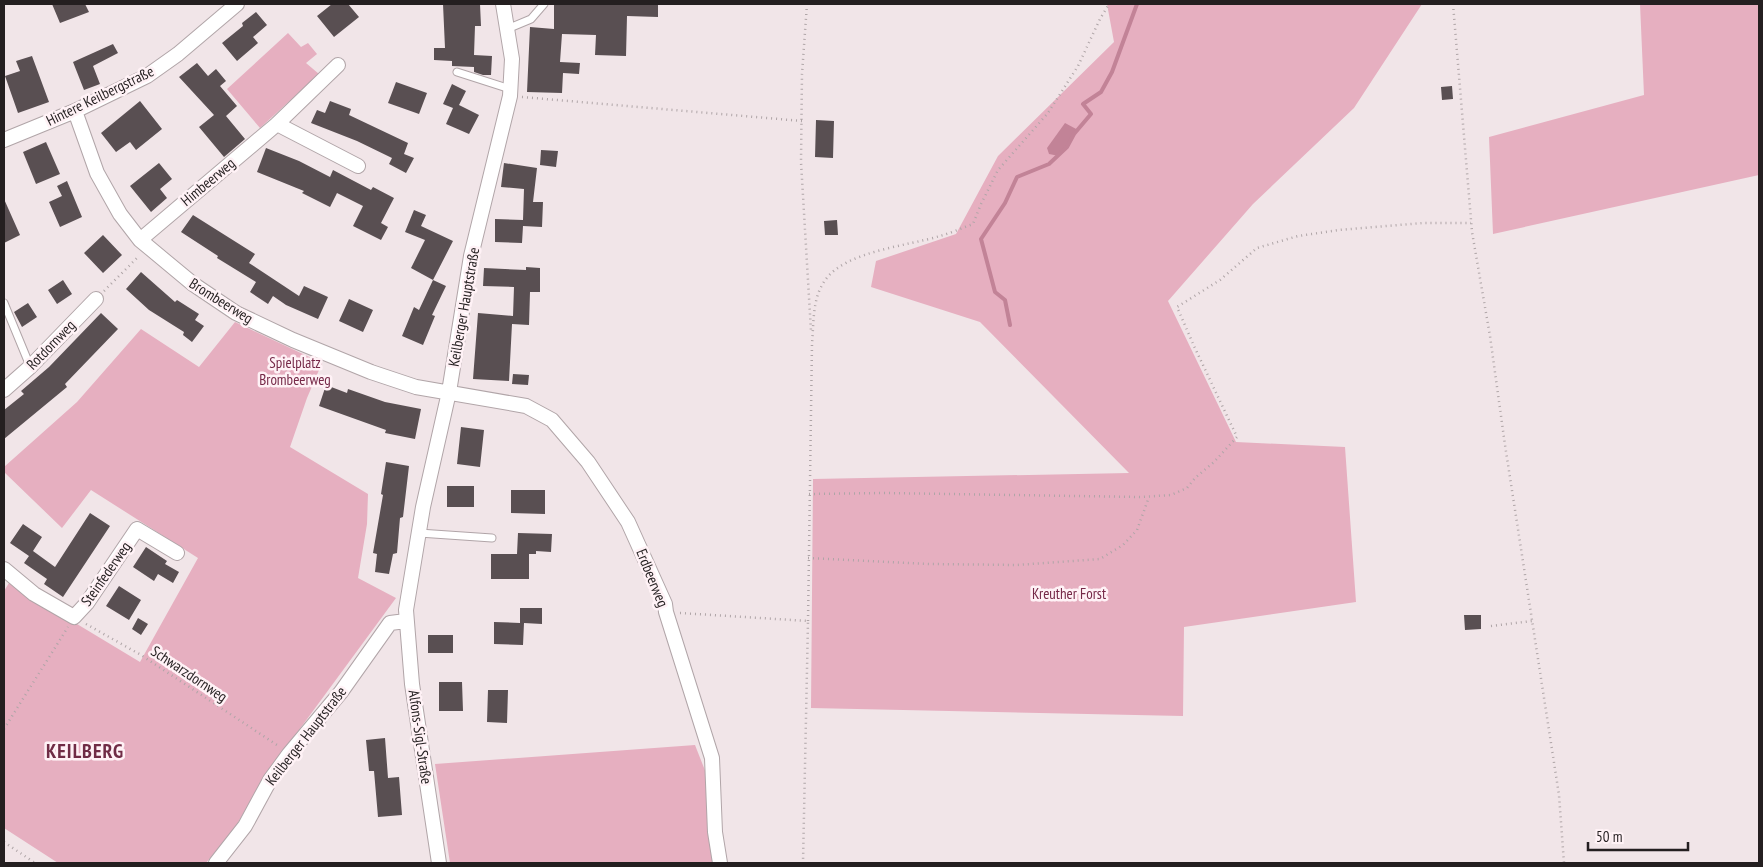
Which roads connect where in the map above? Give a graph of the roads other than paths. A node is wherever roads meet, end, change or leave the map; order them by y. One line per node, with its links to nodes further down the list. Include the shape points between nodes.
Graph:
1 (237, 4): 8 (street, Hintere Keilbergstraße, via 147,76)
2 (503, 4): 4 (street, Keilberger Hauptstraße)
3 (544, 4): 4 (lane, via 532,19)
4 (507, 28): 7 (street, Keilberger Hauptstraße, via 512,59)
5 (338, 65): 9 (street, Himbeerweg)
6 (457, 72): 7 (lane)
7 (510, 92): 17 (street, Keilberger Hauptstraße, via 471,256)
8 (75, 112): 10 (street, Hintere Keilbergstraße); 12 (street, Brombeerweg, via 97,173 120,214)
9 (277, 124): 11 (street); 12 (street, Himbeerweg)
10 (4, 140)
11 (358, 166)
12 (144, 244): 17 (street, Brombeerweg, via 193,284 236,313 372,372 416,387)
13 (96, 299): 15 (street, Rotdornweg)
14 (4, 303): 15 (lane)
15 (30, 367): 16 (street, Rotdornweg)
16 (4, 390)
17 (449, 392): 18 (street, Keilberger Hauptstraße); 25 (street, Erdbeerweg, via 526,406 552,420 588,462 628,522 665,604 712,758 715,832)
18 (419, 533): 19 (lane); 22 (street, Keilberger Hauptstraße)
19 (492, 538)
20 (177, 553): 21 (street, Steinfederweg, via 137,529 74,617 34,594)
21 (4, 569)
22 (406, 616): 23 (street, Keilberger Hauptstraße, via 390,623 341,692 289,754 270,780 245,826); 24 (street, Alfons-Sigl-Straße, via 412,684)
23 (216, 863)
24 (439, 863)
25 (720, 863)

